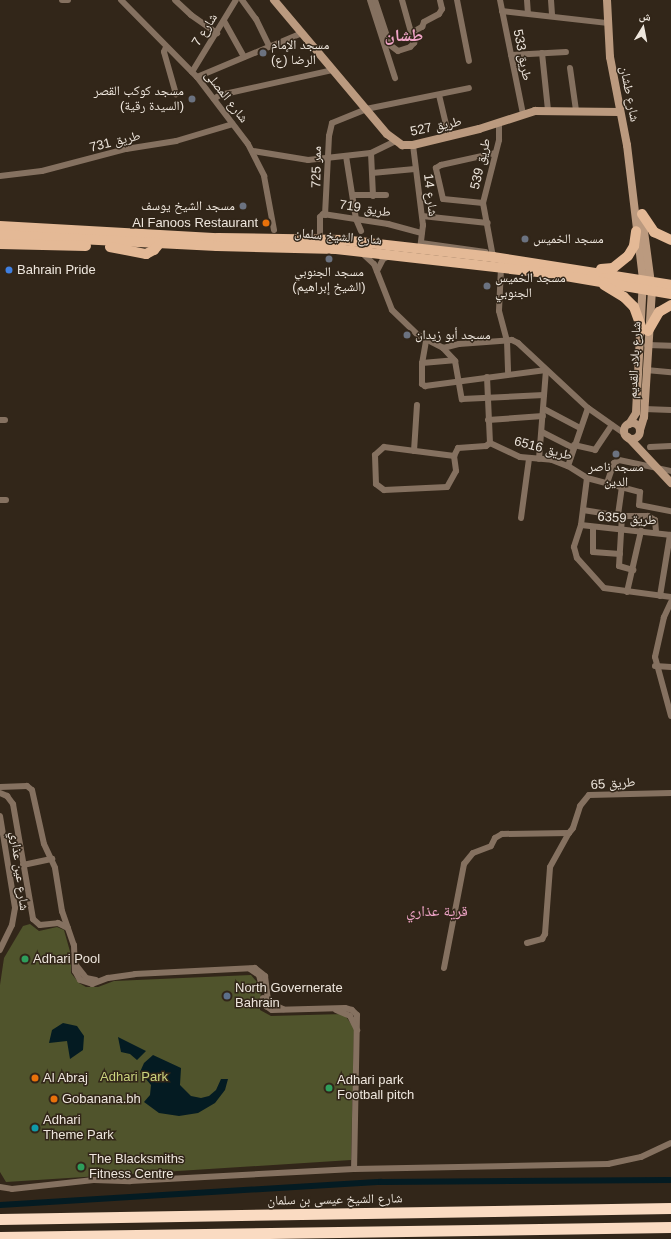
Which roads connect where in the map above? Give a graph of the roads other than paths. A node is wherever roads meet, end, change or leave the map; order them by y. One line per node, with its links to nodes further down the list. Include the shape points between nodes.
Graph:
1 (62, 0): 2 (street)
2 (68, 0)
3 (121, 0): 26 (street, شارع المصلى)
4 (175, 0): 22 (street, via 191,16)
5 (242, 0): 25 (street)
6 (274, 0): 24 (street, طريق 527)
7 (370, 0): 29 (street)
8 (375, 0): 27 (street)
9 (402, 0): 23 (street)
10 (440, 0): 23 (street, via 442,9 439,14)
11 (457, 0): 33 (street)
12 (500, 0): 17 (street, طريق 533)
13 (527, 0): 18 (street)
14 (551, 0): 19 (street)
15 (607, 0): 21 (street, شارع طشان)
16 (233, 1): 20 (street, شارع 7)
17 (502, 11): 18 (street); 31 (street, طريق 533)
18 (528, 13): 19 (street)
19 (552, 16): 21 (street)
20 (224, 21): 22 (street, شارع 7); 32 (street)
21 (608, 23): 45 (street, شارع طشان)
22 (217, 33): 36 (street, شارع 7)
23 (411, 33): 27 (street, via 413,45)
24 (300, 34): 25 (street); 35 (street, طريق 527)
25 (269, 46): 32 (street)
26 (166, 47): 36 (street, شارع المصلى); 39 (street, via 164,52)
27 (394, 51): 29 (street)
28 (566, 52): 30 (street)
29 (387, 53): 37 (street)
30 (542, 53): 31 (street); 43 (street)
31 (511, 55): 46 (street, طريق 533)
32 (244, 57): 36 (street)
33 (469, 61)
34 (570, 68): 44 (street)
35 (333, 70): 41 (street); 42 (street, طريق 527)
36 (194, 74): 41 (street, شارع المصلى)
37 (395, 78)
38 (469, 88): 40 (street)
39 (176, 94)
40 (440, 95): 42 (street); 50 (street)
41 (214, 99): 48 (street, شارع المصلى)
42 (366, 109): 49 (street, طريق 527); 58 (street, ممر 725, via 335,121 330,131)
43 (548, 110): 44 (street, طريق 527); 46 (street, طريق 527)
44 (576, 110): 45 (street, طريق 527)
45 (619, 112): 62 (street, شارع طشان)
46 (523, 114): 47 (street, طريق 527)
47 (499, 123): 50 (street, طريق 527); 56 (street, طريق 539)
48 (233, 124): 54 (street, شارع المصلى); 61 (street, طريق 731, via 176,141 126,148 42,172)
49 (387, 134): 51 (street, طريق 527); 53 (street)
50 (449, 137): 52 (street, طريق 527)
51 (396, 141): 52 (street, طريق 527); 53 (street)
52 (413, 144): 59 (street, شارع 14)
53 (383, 148): 55 (street)
54 (253, 151): 58 (street, via 308,160); 73 (street, شارع المصلى, via 267,183)
55 (371, 153): 57 (street); 60 (street)
56 (495, 153): 66 (street, طريق 539); 66 (street, via 436,168 443,199)
57 (346, 156): 58 (street); 63 (street)
58 (328, 158): 67 (street, ممر 725)
59 (415, 169): 60 (street); 69 (street, شارع 14)
60 (372, 173): 65 (street)
61 (0, 176)
62 (634, 193): 68 (street, شارع طشان); 75 (street, شارع طشان)
63 (353, 195): 65 (street); 70 (street)
64 (386, 195): 65 (street)
65 (372, 196)
66 (483, 203): 71 (street, طريق 539)
67 (325, 214): 70 (street, طريق 719); 76 (street, طريق 719, via 321,216)
68 (642, 214): 81 (main road, via 654,232); 93 (street, شارع طشان)
69 (422, 216): 71 (street); 77 (street, شارع 14)
70 (356, 219): 74 (street); 77 (street, طريق 719)
71 (488, 223): 87 (street, طريق 539)
72 (0, 226): 78 (main road, شارع الشيخ سلمان)
73 (274, 230): 76 (main road); 78 (main road, via 223,232 163,229)
74 (361, 231)
75 (636, 231): 89 (main road, via 634,246 622,262 613,268); 93 (street, شارع طشان)
76 (320, 233): 80 (main road)
77 (422, 233): 84 (street, شارع 14)
78 (147, 234): 80 (main road, شارع الشيخ سلمان)
79 (0, 235): 83 (main road, شارع الشيخ سلمان)
80 (342, 240): 84 (main road, شارع الشيخ سلمان)
81 (671, 240)
82 (0, 244): 83 (main road, via 112,247 146,254)
83 (159, 244): 85 (main road, شارع الشيخ سلمان, via 290,246)
84 (421, 246): 87 (main road, شارع الشيخ سلمان)
85 (359, 251): 86 (main road, شارع الشيخ سلمان); 90 (street, via 371,260)
86 (390, 255): 88 (main road, شارع الشيخ سلمان); 90 (street, via 383,259)
87 (493, 257): 89 (main road, شارع الشيخ سلمان)
88 (501, 268): 91 (main road, شارع الشيخ سلمان); 98 (street, via 499,311)
89 (588, 270): 93 (main road, شارع الشيخ سلمان)
90 (377, 271): 97 (street, via 392,310)
91 (597, 281): 93 (main road, شارع الشيخ سلمان); 96 (main road, via 624,296 634,307)
92 (671, 284): 93 (main road, شارع الشيخ سلمان)
93 (648, 285): 94 (main road, شارع الشيخ سلمان); 96 (street, شارع بلاد القديم)
94 (671, 294)
95 (671, 304): 96 (main road, via 659,312)
96 (645, 330): 99 (street, شارع بلاد القديم); 121 (street, شارع بلاد القديم, via 636,413)
97 (426, 341): 101 (street); 103 (street)
98 (509, 341): 101 (street, via 459,344); 104 (street, via 522,345); 107 (street)
99 (647, 345): 100 (street); 105 (street, شارع بلاد القديم)
100 (671, 346)
101 (443, 348): 102 (street)
102 (454, 360): 103 (street); 109 (street)
103 (422, 363): 109 (street, via 423,385)
104 (546, 370): 107 (street); 110 (street); 113 (street)
105 (646, 370): 106 (street); 115 (street, شارع بلاد القديم)
106 (671, 372)
107 (508, 374): 108 (street)
108 (487, 376): 109 (street); 111 (street)
109 (458, 379): 111 (street, via 462,399)
110 (544, 395): 111 (street); 114 (street)
111 (487, 399): 118 (street)
112 (418, 405): 128 (street)
113 (588, 408): 119 (street); 120 (street)
114 (544, 409): 117 (street); 120 (street)
115 (644, 409): 116 (street); 123 (street, شارع بلاد القديم)
116 (671, 410)
117 (543, 416): 118 (street); 122 (street)
118 (488, 420): 124 (street)
119 (612, 425): 121 (street); 125 (street, طريق 6516, via 593,450)
120 (580, 428): 125 (street)
121 (627, 430): 123 (street, via 633,439); 123 (street, via 636,424); 133 (street)
122 (542, 432): 125 (street, طريق 6516); 131 (street)
123 (639, 433): 133 (street, via 643,451)
124 (490, 443): 129 (street, via 486,446 458,448); 130 (street, طريق 6516)
125 (574, 446): 132 (street)
126 (671, 446): 127 (street)
127 (650, 447)
128 (414, 451): 129 (street); 129 (street, via 384,447 378,450 374,466 375,480 379,487 384,490 447,487 456,471)
129 (454, 456)
130 (529, 459): 131 (street, طريق 6516); 144 (street)
131 (539, 459): 132 (street, طريق 6516)
132 (568, 466): 135 (street, طريق 6516)
133 (655, 469): 134 (street); 136 (street, via 619,460 614,463); 137 (street)
134 (671, 471)
135 (587, 478): 136 (street, طريق 6516); 140 (street)
136 (607, 483): 138 (street, طريق 6516)
137 (671, 483)
138 (622, 488): 139 (street, طريق 6516, via 640,492 638,504); 142 (street)
139 (650, 508): 141 (street); 143 (street)
140 (583, 510): 142 (street); 145 (street)
141 (671, 511)
142 (620, 516): 143 (street); 147 (street)
143 (648, 516): 149 (street, via 655,520)
144 (521, 518)
145 (581, 525): 146 (street, طريق 6359); 153 (street, via 574,547 577,558 604,588)
146 (593, 528): 147 (street, طريق 6359); 151 (street, via 592,551)
147 (622, 529): 148 (street, طريق 6359); 151 (street)
148 (641, 531): 149 (street, طريق 6359); 152 (street)
149 (656, 531): 150 (street, طريق 6359)
150 (670, 535): 154 (street)
151 (620, 554): 152 (street, via 620,567)
152 (633, 570): 153 (street)
153 (627, 592): 154 (street)
154 (660, 596): 155 (street)
155 (671, 598)
156 (670, 604): 157 (street, via 655,657)
157 (656, 666): 158 (street); 159 (street)
158 (671, 667)
159 (670, 712)
160 (0, 787): 165 (street, via 27,786 32,790 44,844)
161 (0, 793): 166 (street, via 7,796 13,804)
162 (671, 793): 164 (street, طريق 65, via 589,795 580,806 574,828)
163 (0, 816): 171 (street, شارع عين عذاري, via 15,908 12,925)
164 (569, 832): 170 (street, via 550,866 545,934 542,939); 172 (street, via 498,835 491,846 473,853 464,864)
165 (52, 859): 166 (street); 167 (street)
166 (23, 865): 168 (street, via 33,919 40,925)
167 (62, 911): 168 (street); 169 (street)
168 (56, 923): 169 (street)
169 (70, 930): 174 (street, via 75,949 75,964 86,978 101,980 135,974 255,968 262,972 264,989 270,1004 282,1009 345,1008 354,1012 359,1021)
170 (527, 944)
171 (0, 950)
172 (444, 968)
173 (670, 1143): 174 (street, via 641,1157 608,1164)
174 (354, 1169): 175 (street, via 130,1181 94,1180 12,1189)
175 (0, 1187)
176 (671, 1208): 177 (highway, شارع الشيخ عيسى بن سلمان)
177 (0, 1219)
178 (671, 1227): 180 (highway)
179 (0, 1237): 180 (highway)
180 (17, 1238)

